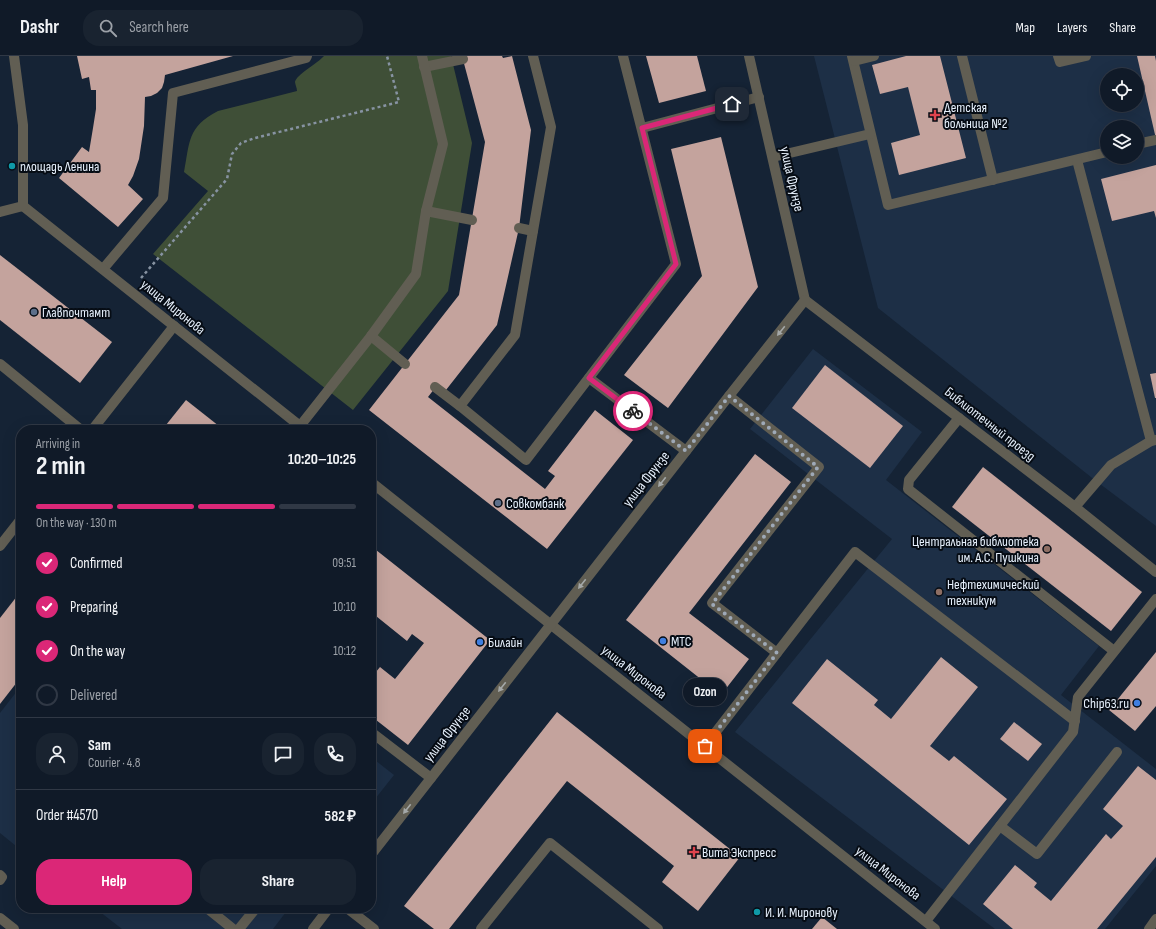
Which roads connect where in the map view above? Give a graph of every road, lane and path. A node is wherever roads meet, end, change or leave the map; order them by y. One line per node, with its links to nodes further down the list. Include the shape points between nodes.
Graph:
1 (14, 56): 24 (street, via 23,126)
2 (307, 56): 30 (street, via 173,93 163,198)
3 (387, 56): 31 (path, via 399,102 241,143 232,154 227,180)
4 (422, 56): 14 (street)
5 (533, 56): 29 (street, via 551,127)
6 (623, 56): 16 (street)
7 (749, 56): 15 (street, улица Фрунзе)
8 (874, 56): 13 (street)
9 (962, 56): 23 (street)
10 (1058, 56): 11 (street, via 1060,62)
11 (1086, 56)
12 (463, 59): 14 (street)
13 (853, 59): 17 (street)
14 (424, 67): 25 (street, via 443,144)
15 (759, 97): 16 (street); 21 (street, улица Фрунзе)
16 (642, 128): 37 (street, via 676,264)
17 (870, 134): 21 (street); 23 (street, via 888,205)
18 (1156, 140): 19 (street)
19 (1144, 143)
20 (1100, 154): 22 (street)
21 (772, 157): 32 (street, улица Фрунзе)
22 (1077, 160): 23 (street); 46 (street)
23 (993, 180)
24 (23, 206): 26 (street); 30 (street, улица Миронова)
25 (426, 211): 27 (street); 34 (street, via 416,274)
26 (0, 212)
27 (472, 220)
28 (519, 228): 29 (street)
29 (533, 231): 40 (street, via 515,335)
30 (103, 269): 31 (street, улица Миронова)
31 (130, 291): 33 (street, улица Миронова)
32 (806, 300): 39 (street, улица Фрунзе, one-way to 39); 41 (street, Библиотечный проезд)
33 (174, 326): 43 (street); 44 (street, улица Миронова)
34 (371, 336): 36 (street); 45 (street)
35 (0, 364): 42 (street)
36 (405, 364)
37 (589, 378): 40 (street, via 526,460); 47 (street)
38 (435, 387): 40 (street)
39 (729, 396): 47 (street, улица Фрунзе); 56 (street, via 818,467 712,604)
40 (460, 406)
41 (959, 418): 49 (street, Библиотечный проезд); 55 (street, via 909,480 908,489)
42 (75, 425)
43 (96, 425)
44 (298, 425)
45 (304, 425)
46 (1154, 441): 49 (street, via 1111,465)
47 (686, 451): 54 (street, улица Фрунзе, one-way to 54)
48 (376, 486): 54 (street, улица Миронова)
49 (1075, 507): 52 (street, Библиотечный проезд)
50 (16, 525): 51 (street)
51 (0, 546)
52 (1156, 572)
53 (1156, 599): 55 (street)
54 (551, 624): 59 (street, улица Миронова); 61 (street, улица Фрунзе, one-way to 61)
55 (1114, 651): 57 (street, via 1078,697)
56 (777, 653): 57 (street, via 855,552); 59 (street)
57 (1074, 721): 62 (street, via 1073,732)
58 (376, 736): 61 (street)
59 (705, 746): 72 (street, улица Миронова)
60 (1117, 752): 62 (street, via 1037,854)
61 (431, 778): 63 (street, улица Фрунзе, one-way to 63)
62 (1000, 826): 72 (street)
63 (376, 849)
64 (0, 875): 65 (street)
65 (0, 880)
66 (213, 913): 74 (street)
67 (252, 913): 75 (street)
68 (325, 913): 76 (street)
69 (353, 913): 77 (street)
70 (0, 918): 73 (street)
71 (1156, 920): 81 (street)
72 (926, 921): 80 (street, улица Миронова)
73 (14, 929)
74 (233, 929)
75 (239, 929)
76 (313, 929)
77 (374, 929)
78 (482, 929): 79 (street, via 550,843)
79 (658, 929)
80 (935, 929)
81 (1149, 929)

